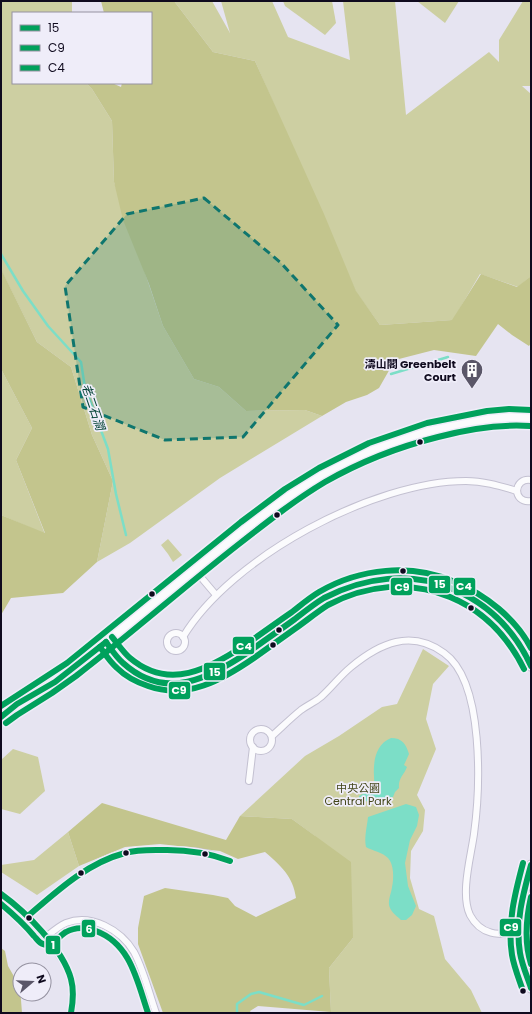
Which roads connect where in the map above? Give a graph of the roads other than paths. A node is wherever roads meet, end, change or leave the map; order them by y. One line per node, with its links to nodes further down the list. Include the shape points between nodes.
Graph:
1 (531, 418): 5 (street, via 497,418 467,422 417,434 362,454 330,470 296,492)
2 (531, 480): 3 (street, via 521,482)
3 (517, 491): 4 (street, via 522,501); 6 (street, via 485,482 451,482 418,487 368,502 296,536 254,563)
4 (531, 501)
5 (194, 569): 6 (street); 8 (street)
6 (216, 595): 7 (street)
7 (183, 637)
8 (106, 642): 9 (street, via 128,667 149,679 162,683 200,680 234,662 334,593 352,585 397,577 447,585 470,597 497,616 509,629 520,643); 10 (street)
9 (531, 666)
10 (1, 717)
11 (272, 736): 12 (street, via 272,743 265,750); 12 (street, via 264,728 254,731 250,741); 18 (street, via 321,697 351,667 381,648 404,640 416,640 432,645 447,655 455,663 468,694 478,747 477,804 467,881 467,907 476,924 486,931 498,935)
12 (253, 748): 13 (street)
13 (249, 781)
14 (230, 861): 17 (street, via 198,851 184,850 141,850 123,854 98,864 62,886)
15 (531, 865): 18 (street, via 522,896)
16 (1, 894): 17 (street)
17 (28, 916): 19 (street)
18 (520, 934): 20 (street, via 520,952)
19 (46, 937): 21 (street, via 69,974 73,997); 22 (street, via 62,925 77,921 106,926 130,947)
20 (531, 988)
21 (71, 1013)
22 (156, 1013)

